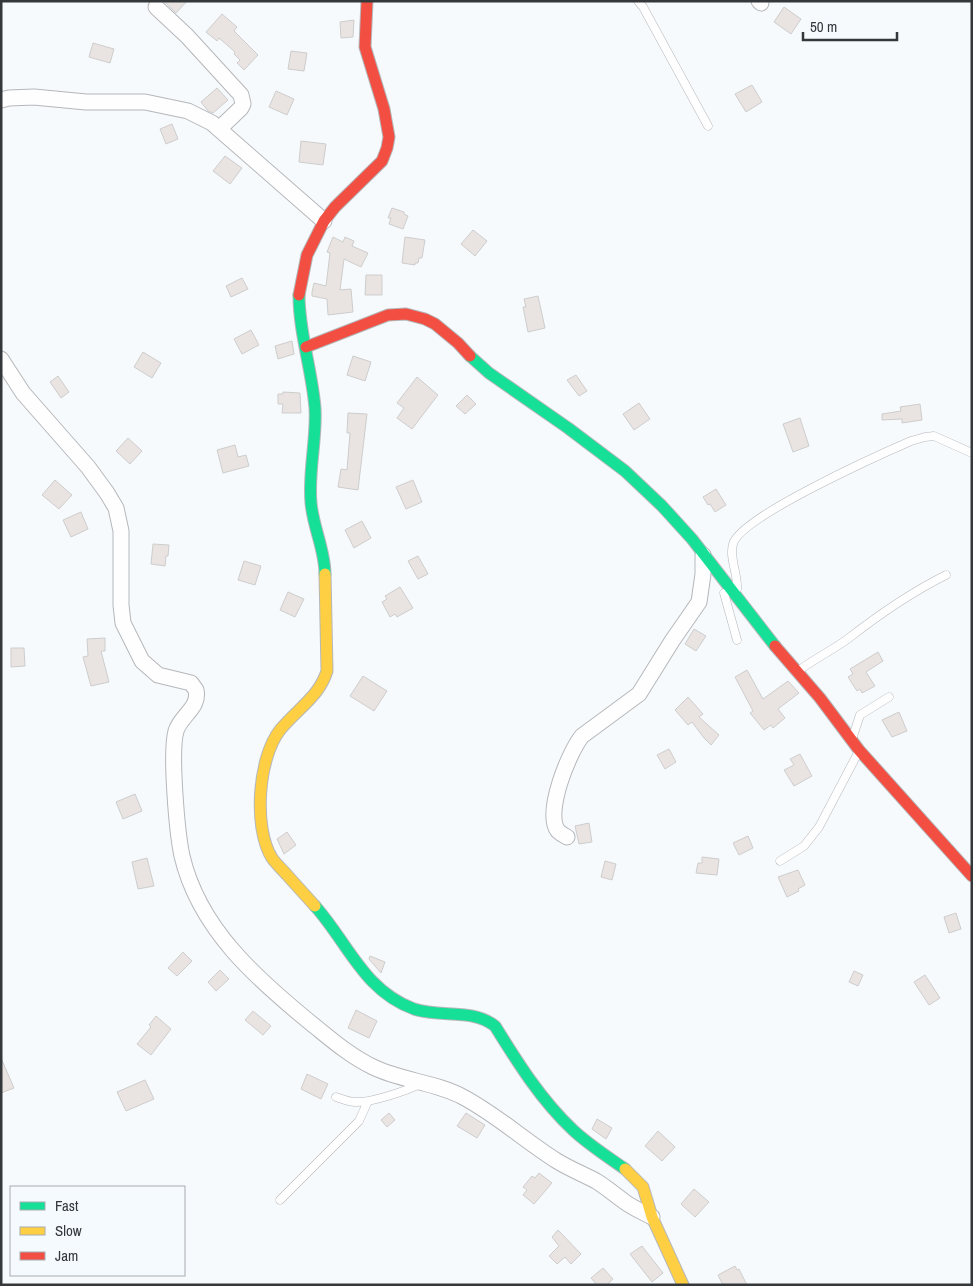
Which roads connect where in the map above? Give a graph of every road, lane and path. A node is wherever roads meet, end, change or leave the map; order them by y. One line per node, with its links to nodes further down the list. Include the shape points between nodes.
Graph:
1 (367, 1): 7 (street, via 365,47 384,109 389,137 387,148 382,161)
2 (638, 1): 5 (lane)
3 (156, 7): 6 (street, via 241,95 241,108)
4 (1, 100): 6 (street, via 34,97 86,102 144,102 188,110)
5 (708, 126)
6 (219, 129): 7 (street)
7 (324, 221): 8 (street, via 307,255 300,280 299,316)
8 (306, 347): 11 (street, via 388,315 406,314 425,319 458,343 489,373 625,471 662,506); 27 (street, via 314,408 311,505 325,569 327,671 319,692 285,724 273,743 261,801 264,842 271,858 318,907 365,975 386,995 408,1007 431,1013 475,1016 490,1021 531,1083 552,1108 574,1130 629,1172 643,1188)
9 (1, 359): 23 (street, via 23,393 88,467 116,508 121,531 123,623 142,661 158,675 190,683 196,690 193,708 180,724 174,741 181,854 195,897 249,969 334,1043 374,1068)
10 (972, 453): 14 (lane, via 934,436 911,440 816,485 765,515 737,534 733,543)
11 (703, 555): 13 (street); 20 (street, via 699,602 639,694 582,736 574,746 556,796 554,818 557,830)
12 (946, 575): 16 (lane, via 918,589)
13 (720, 577): 14 (street); 15 (lane)
14 (737, 599): 16 (street)
15 (737, 640)
16 (796, 672): 18 (street)
17 (889, 697): 18 (lane, via 860,715)
18 (852, 740): 19 (street)
19 (859, 750): 21 (lane, via 819,827 804,846); 22 (street)
20 (567, 837)
21 (780, 861)
22 (972, 876)
23 (424, 1082): 25 (lane); 27 (street, via 461,1096 485,1110 556,1161 597,1182)
24 (336, 1097): 25 (lane, via 353,1103)
25 (368, 1101): 26 (lane, via 359,1121)
26 (280, 1200)
27 (652, 1217): 28 (street)
28 (684, 1285)

